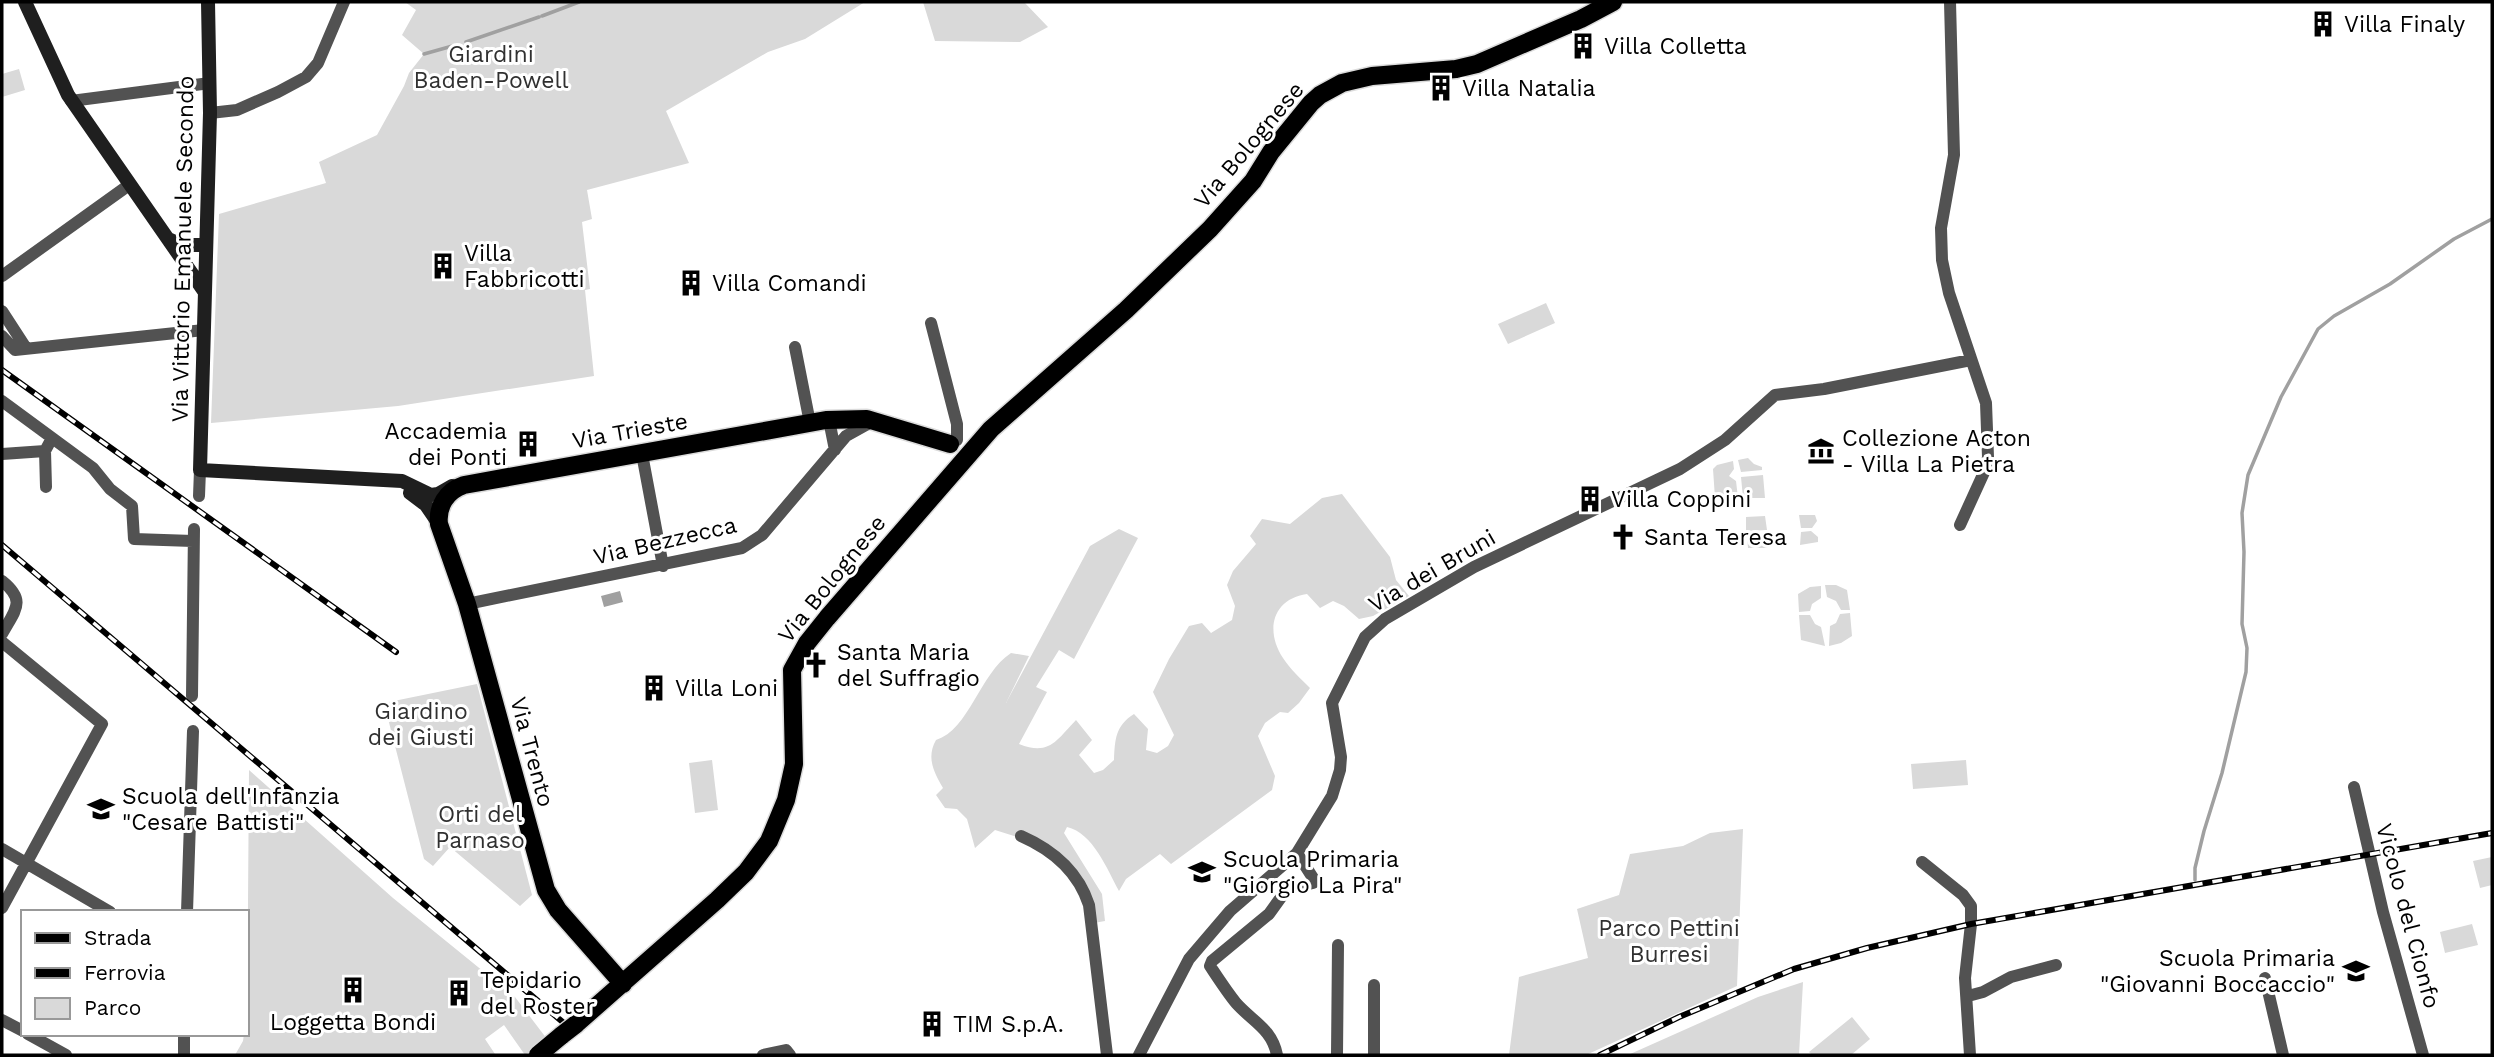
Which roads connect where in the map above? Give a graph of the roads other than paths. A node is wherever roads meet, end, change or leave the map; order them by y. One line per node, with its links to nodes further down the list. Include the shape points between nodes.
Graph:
1 (24, 2): 7 (street)
2 (208, 2): 6 (street, Via Vittorio Emanuele Secondo)
3 (344, 2): 8 (street, via 318,63 306,77 237,110)
4 (1613, 2): 28 (main road, Via Bolognese, via 1477,64 1372,76 1342,83 1321,95 1201,238 986,435)
5 (1950, 2): 22 (street, via 1954,155 1941,248 1949,293)
6 (210, 83): 7 (street); 8 (street, Via Vittorio Emanuele Secondo)
7 (71, 101): 9 (street)
8 (210, 113): 11 (street, Via Vittorio Emanuele Secondo)
9 (129, 186): 10 (street); 14 (street)
10 (168, 239): 11 (street, via 182,245); 12 (street)
11 (205, 245): 13 (street, Via Vittorio Emanuele Secondo)
12 (182, 259): 13 (street); 15 (street)
13 (205, 261): 15 (street, Via Vittorio Emanuele Secondo)
14 (2, 276)
15 (204, 291): 18 (street, Via Vittorio Emanuele Secondo)
16 (2, 311): 20 (street)
17 (931, 323): 28 (street)
18 (204, 330): 20 (street); 33 (street, Via Vittorio Emanuele Secondo)
19 (2, 335): 20 (street, via 15,349)
20 (26, 348)
21 (795, 348): 26 (street)
22 (1971, 360): 39 (street, via 1986,403 1988,457); 50 (street, Via dei Bruni, via 1774,395 1725,440 1665,476 1474,566 1373,628 1332,703 1340,741 1340,770 1332,796)
23 (2, 401): 27 (street)
24 (829, 420): 25 (main road, Via Trieste); 26 (main road, Via Trieste); 29 (street)
25 (873, 421): 28 (main road, Via Trieste); 29 (street, Via Bezzecca, via 852,432)
26 (810, 423): 32 (main road, Via Trieste)
27 (52, 438): 30 (street); 45 (street, via 93,468 132,506 134,539 193,535)
28 (960, 448): 61 (main road, Via Bolognese, via 795,663 791,678 794,764 786,800 766,845 746,872)
29 (835, 450): 40 (street, Via Bezzecca, via 762,535 748,545)
30 (45, 451): 31 (street); 36 (street)
31 (2, 454)
32 (642, 454): 35 (main road, Via Trieste); 40 (street)
33 (200, 470): 34 (street, Via Trieste); 37 (street, Via Vittorio Emanuele Secondo)
34 (391, 481): 35 (street, Via Trieste, via 408,482 431,495); 38 (street)
35 (459, 486): 38 (main road, via 445,499)
36 (46, 487)
37 (199, 496)
38 (439, 517): 42 (main road, Via Trento)
39 (1960, 525)
40 (663, 566): 42 (street, Via Bezzecca)
41 (2, 581): 43 (street, via 17,597)
42 (467, 604): 61 (main road, Via Trento, via 546,891)
43 (2, 634)
44 (2, 642): 52 (street, via 102,724)
45 (192, 696)
46 (193, 731): 55 (street)
47 (2354, 787): 80 (street, Vicolo del Cionfo)
48 (1021, 836): 73 (street, via 1059,859 1085,893)
49 (2, 849): 52 (street)
50 (1297, 853): 57 (street, Via dei Bruni, via 1230,911); 59 (street, via 1312,883 1287,889 1269,914)
51 (1922, 862): 63 (street, via 1971,906 1965,978)
52 (25, 863): 53 (street); 54 (street)
53 (2, 908)
54 (107, 910)
55 (187, 910)
56 (1338, 945): 76 (street)
57 (1194, 952): 59 (street); 74 (street, Via dei Bruni)
58 (2056, 965): 63 (street, via 2011,977)
59 (1210, 966): 75 (street, via 1236,1003 1268,1031)
60 (2265, 978): 79 (street)
61 (623, 984): 68 (main road, Via Bolognese)
62 (1374, 985): 77 (street)
63 (1968, 996): 78 (street)
64 (2, 1020): 65 (street)
65 (21, 1030)
66 (32, 1036): 69 (street)
67 (184, 1036): 70 (street)
68 (557, 1043)
69 (66, 1055)
70 (184, 1055)
71 (763, 1055): 72 (street, via 786,1050)
72 (790, 1055)
73 (1107, 1055)
74 (1139, 1055)
75 (1277, 1055)
76 (1337, 1055)
77 (1374, 1055)
78 (1970, 1055)
79 (2282, 1055)
80 (2423, 1055)

